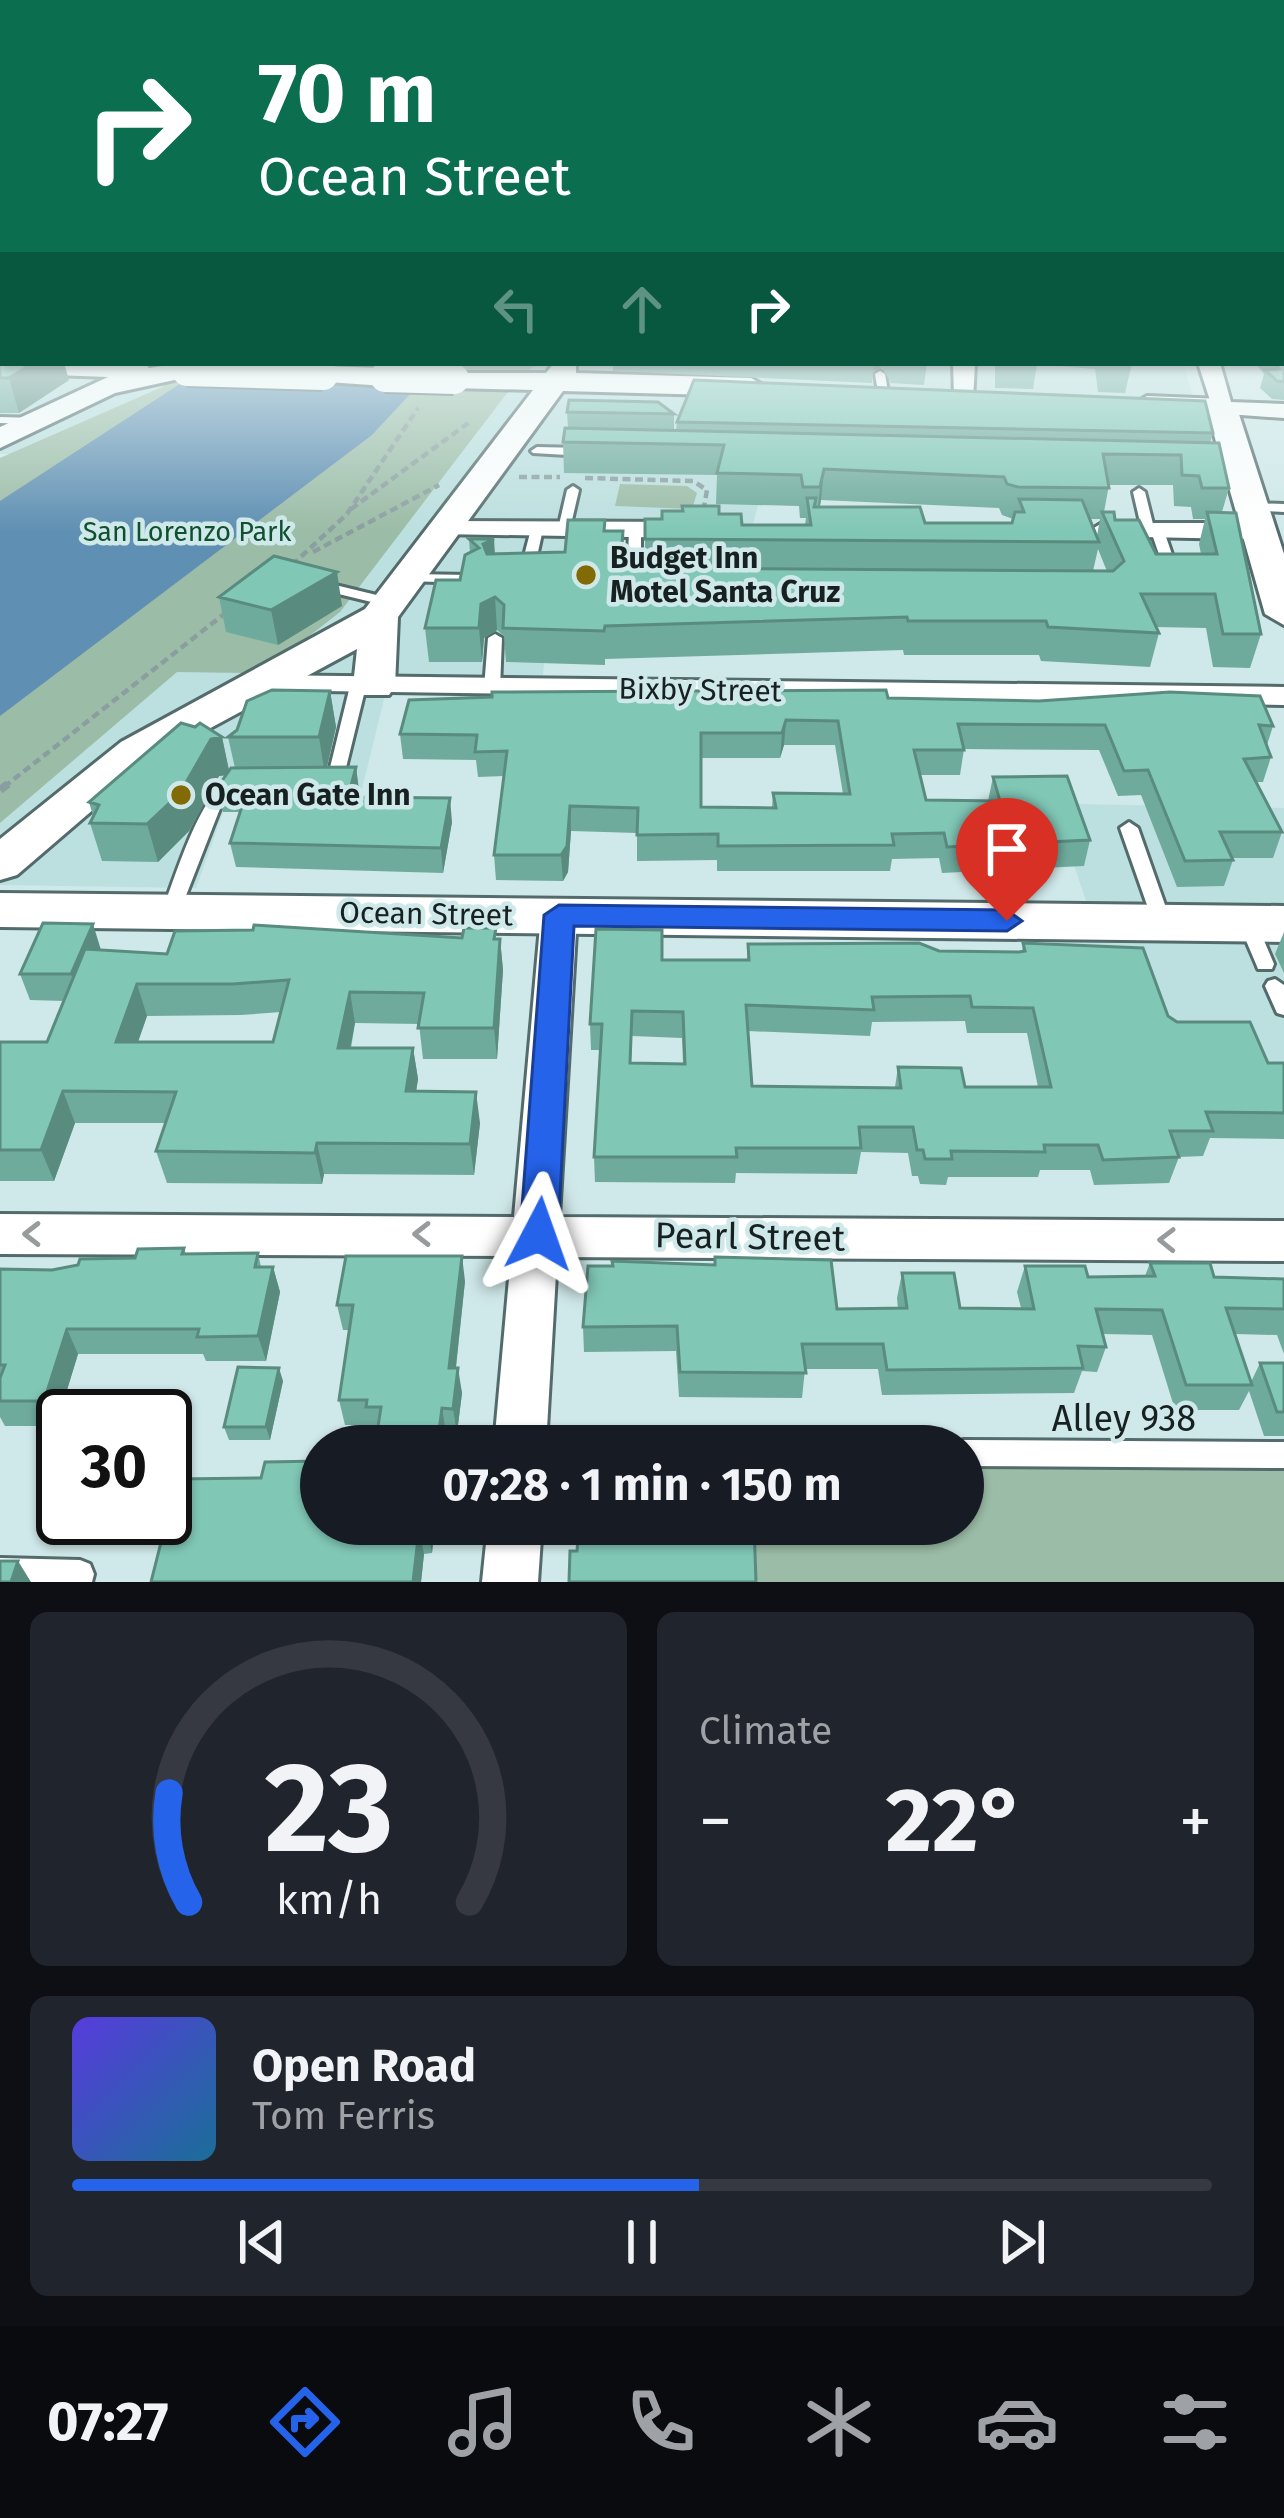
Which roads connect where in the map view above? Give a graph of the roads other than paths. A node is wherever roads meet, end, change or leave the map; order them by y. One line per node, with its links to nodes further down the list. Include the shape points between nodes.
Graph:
1 (85, 384): 14 (main road)
2 (115, 384): 14 (main road)
3 (464, 384): 19 (main road, via 494,404 480,448)
4 (553, 384): 19 (main road)
5 (671, 384): 9 (main road)
6 (972, 384): 10 (street)
7 (1215, 384): 12 (street)
8 (875, 386): 10 (main road)
9 (771, 388)
10 (977, 396)
11 (1105, 403): 12 (main road)
12 (1222, 408): 13 (street); 22 (main road)
13 (1284, 411)
14 (51, 417): 15 (lane); 16 (main road)
15 (0, 420)
16 (0, 439)
17 (536, 451): 18 (lane)
18 (598, 452)
19 (483, 474): 23 (main road)
20 (572, 490): 24 (lane)
21 (1139, 493): 28 (lane)
22 (1264, 516): 28 (street); 35 (main road)
23 (446, 529): 24 (street); 34 (main road)
24 (550, 529): 25 (street); 31 (lane, via 525,580)
25 (635, 530): 26 (street); 33 (lane, via 633,592)
26 (729, 530)
27 (1079, 531): 28 (street)
28 (1153, 531): 29 (lane)
29 (1170, 569)
30 (470, 579): 34 (lane)
31 (510, 580)
32 (323, 586): 34 (lane)
33 (657, 592)
34 (394, 599): 37 (main road); 40 (main road)
35 (1282, 601)
36 (495, 638): 38 (lane)
37 (259, 684): 40 (street, Bixby Street); 44 (main road, via 136,751)
38 (492, 688): 39 (street, Bixby Street); 40 (street, Bixby Street)
39 (1284, 696)
40 (355, 702): 42 (lane, via 337,784)
41 (251, 783): 46 (lane, via 231,778 213,803)
42 (315, 784)
43 (1129, 828): 48 (lane)
44 (0, 863)
45 (0, 910): 46 (main road, Ocean Street)
46 (171, 911): 47 (main road, Ocean Street)
47 (559, 915): 48 (main road, Ocean Street); 53 (street)
48 (1162, 922): 49 (main road, Ocean Street)
49 (1266, 937)
50 (1275, 986): 51 (lane)
51 (1284, 1008)
52 (0, 1234): 53 (street, Pearl Street, one-way to 52)
53 (539, 1234): 54 (street, Pearl Street, one-way to 53); 55 (street)
54 (1284, 1241)
55 (522, 1425)
56 (984, 1453): 57 (lane, Alley 938)
57 (1284, 1455)
58 (513, 1545): 61 (street)
59 (0, 1572): 60 (lane, via 80,1574)
60 (78, 1582)
61 (511, 1582)

